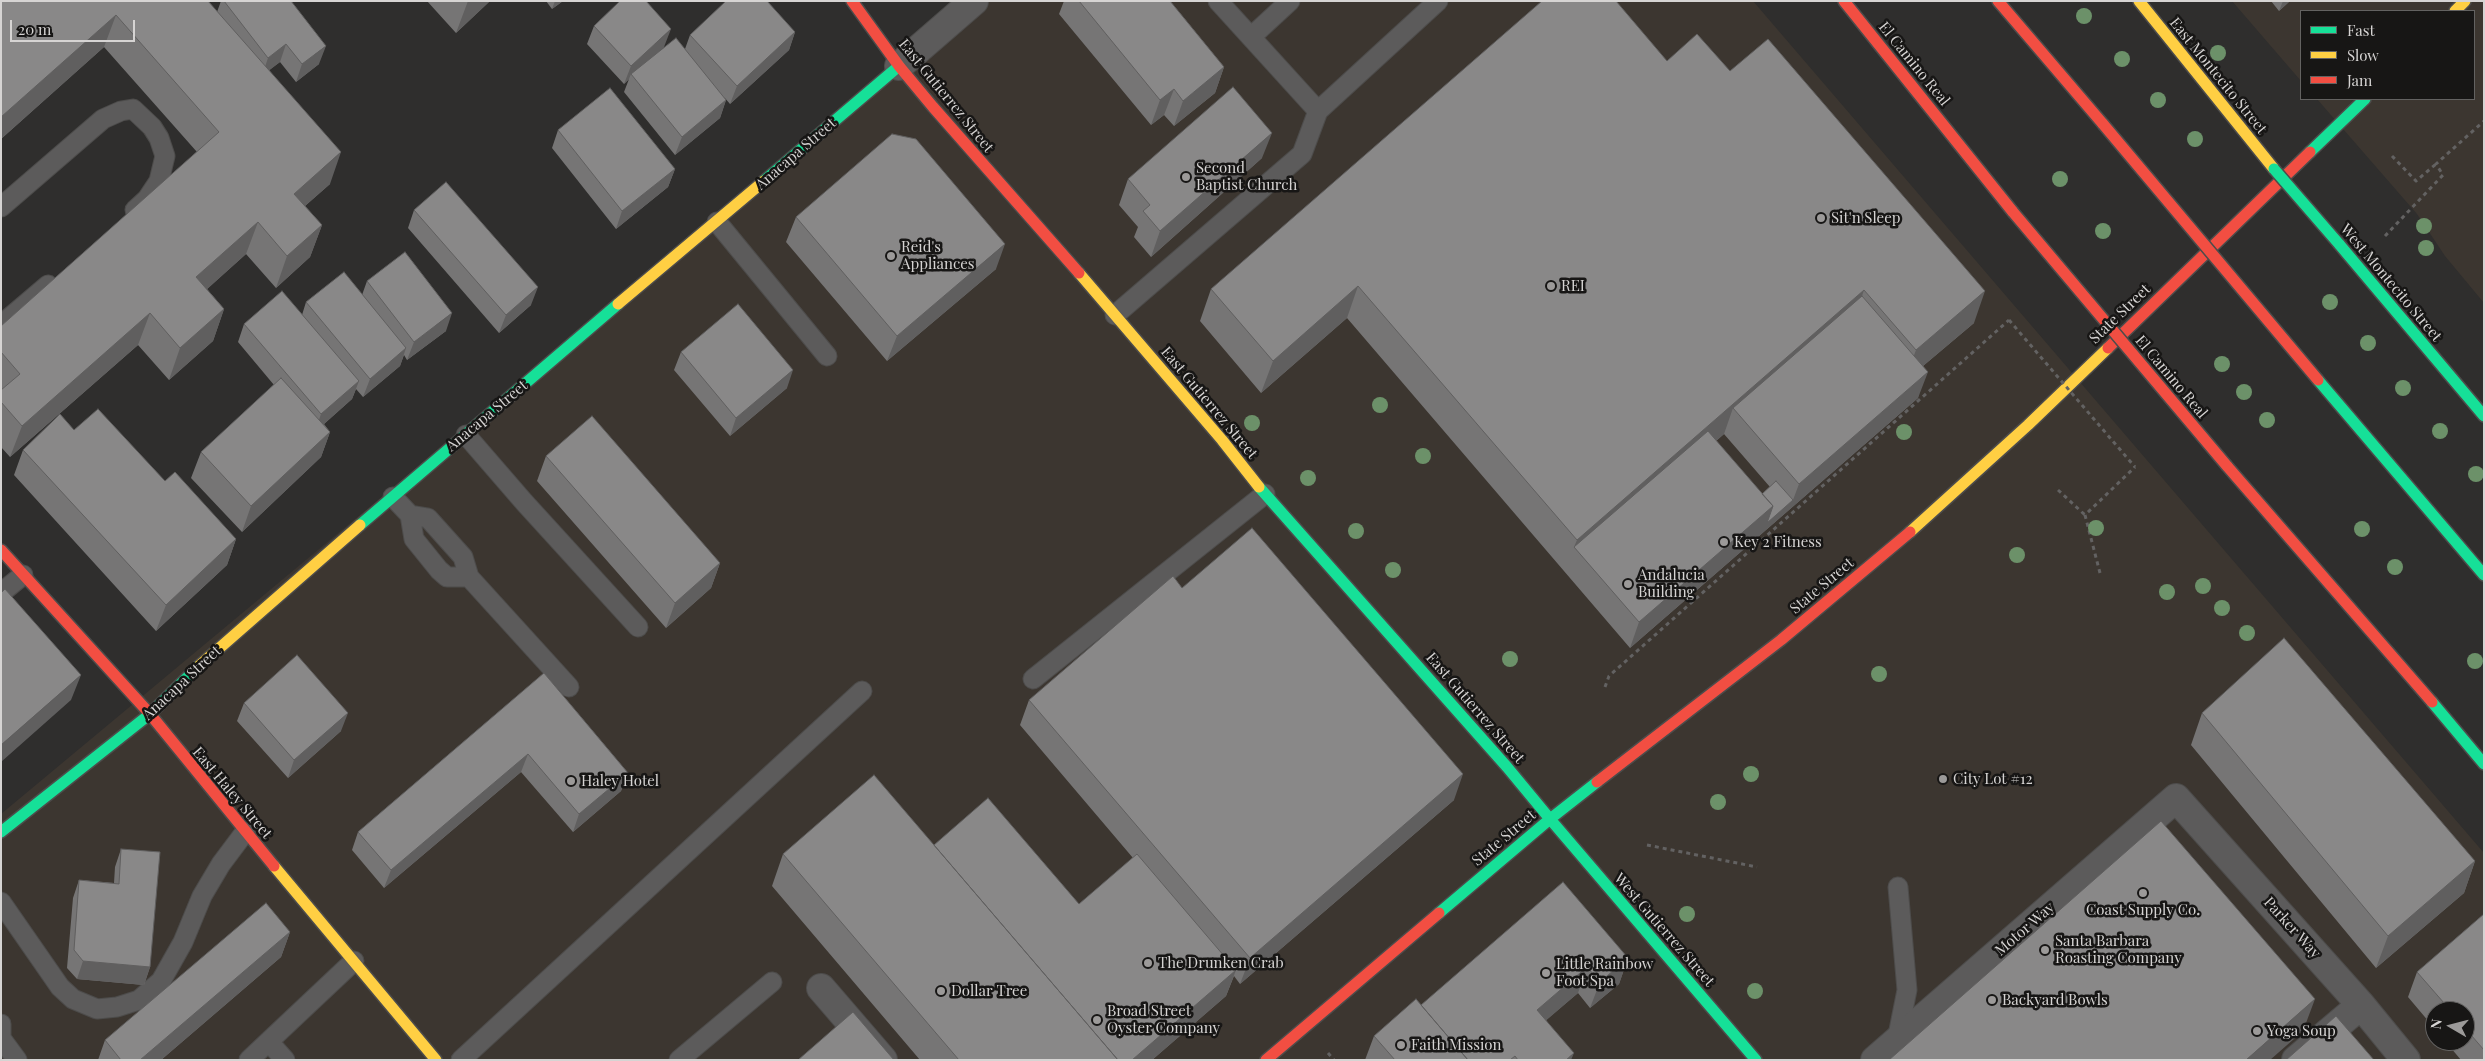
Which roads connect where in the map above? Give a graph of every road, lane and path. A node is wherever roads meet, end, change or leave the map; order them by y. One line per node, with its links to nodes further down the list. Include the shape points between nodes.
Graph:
1 (852, 1): 12 (main road, East Gutierrez Street)
2 (974, 1): 12 (street, Anacapa Street)
3 (1218, 1): 11 (lane)
4 (1290, 1): 11 (lane)
5 (1438, 1): 14 (lane)
6 (1844, 1): 46 (main road, El Camino Real, bridge, via 2013,212)
7 (1998, 1): 37 (main road, bridge)
8 (2139, 1): 18 (main road, East Montecito Street)
9 (2465, 1): 10 (main road)
10 (2456, 10)
11 (1251, 37): 14 (lane)
12 (899, 66): 21 (main road, Anacapa Street); 24 (main road, East Gutierrez Street)
13 (2363, 100): 48 (main road, State Street, via 2028,425 1926,518 1781,640)
14 (1318, 111): 24 (lane, via 1302,154)
15 (2484, 121): 17 (path)
16 (2392, 156): 17 (path, via 2416,181)
17 (2436, 164): 22 (path, via 2443,175)
18 (2274, 169): 27 (main road, West Montecito Street, bridge)
19 (1, 207): 20 (lane, via 104,119 133,109 152,127 165,156 159,181 146,199)
20 (124, 219)
21 (717, 222): 26 (lane); 28 (main road, Anacapa Street)
22 (2385, 236)
23 (60, 275): 25 (lane)
24 (1115, 315): 30 (main road, East Gutierrez Street)
25 (1, 325)
26 (828, 356)
27 (2484, 416)
28 (466, 435): 31 (main road, Anacapa Street); 40 (lane)
29 (2058, 490): 33 (path)
30 (1265, 494): 41 (lane); 48 (main road, East Gutierrez Street)
31 (393, 497): 32 (lane); 45 (main road, Anacapa Street, via 189,675)
32 (410, 515): 38 (lane, via 428,518 464,557); 38 (lane, via 414,539 439,570 447,577)
33 (2086, 515): 35 (path); 43 (path, bridge, via 2136,467 2009,320 1609,676)
34 (1, 550): 36 (main road, East Haley Street)
35 (2100, 573)
36 (22, 575): 39 (lane); 45 (main road, East Haley Street)
37 (2484, 575)
38 (469, 577): 42 (lane)
39 (1, 592)
40 (638, 627)
41 (1034, 679)
42 (570, 687)
43 (1606, 687)
44 (862, 691): 66 (lane)
45 (150, 714): 49 (main road, Anacapa Street); 50 (main road, East Haley Street)
46 (2484, 764)
47 (2176, 798): 58 (street, Parker Way); 60 (street, Motor Way)
48 (1550, 819): 69 (main road, State Street); 70 (main road, West Gutierrez Street)
49 (1, 832)
50 (245, 832): 54 (lane, via 202,896 183,942 161,981 139,1000 117,1008 97,1009 73,999 60,987); 55 (main road, East Haley Street)
51 (1647, 845): 52 (path)
52 (1757, 867)
53 (1898, 887): 60 (lane, via 1907,990)
54 (1, 902)
55 (354, 961): 61 (lane); 65 (main road, East Haley Street)
56 (772, 982): 67 (lane)
57 (821, 988): 68 (street)
58 (2361, 1005): 72 (street); 73 (street, Parker Way)
59 (2, 1035): 62 (lane)
60 (1897, 1040): 71 (street, Motor Way)
61 (269, 1042): 63 (lane); 64 (lane)
62 (17, 1060)
63 (249, 1060)
64 (285, 1060)
65 (436, 1060)
66 (461, 1060)
67 (679, 1060)
68 (883, 1060)
69 (1266, 1060)
70 (1756, 1060)
71 (1875, 1060)
72 (2296, 1060)
73 (2406, 1060)

